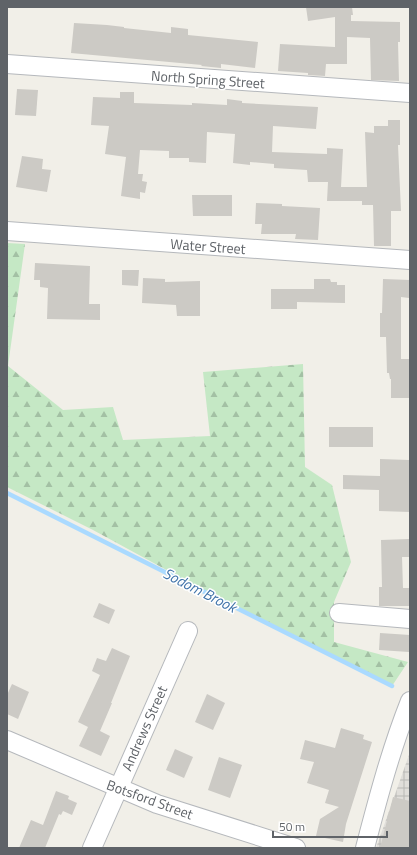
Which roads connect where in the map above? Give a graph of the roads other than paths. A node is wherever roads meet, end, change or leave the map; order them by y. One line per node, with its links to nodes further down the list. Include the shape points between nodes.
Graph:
1 (7, 64): 2 (street, North Spring Street)
2 (410, 93)
3 (7, 231): 4 (street, Water Street)
4 (410, 260)
5 (339, 613): 6 (street)
6 (410, 618)
7 (188, 631): 10 (street, Andrews Street)
8 (410, 701): 13 (street, via 388,762)
9 (7, 740): 10 (street, Botsford Street)
10 (117, 788): 11 (street, Andrews Street); 12 (street, Botsford Street, via 157,804)
11 (92, 848)
12 (296, 848)
13 (365, 848)

